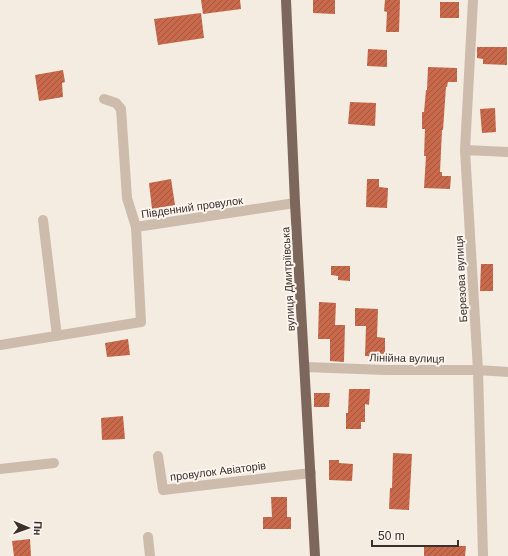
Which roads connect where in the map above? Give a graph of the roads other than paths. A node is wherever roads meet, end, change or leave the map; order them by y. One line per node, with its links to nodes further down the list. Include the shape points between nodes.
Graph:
1 (286, 0): 6 (main road, вулиця Дмитріївська)
2 (473, 0): 4 (street, Березова вулиця)
3 (104, 99): 8 (street, via 116,103 121,109 127,198)
4 (465, 150): 5 (street); 12 (street, Березова вулиця)
5 (508, 152)
6 (295, 203): 8 (street, Південний провулок); 11 (main road, вулиця Дмитріївська)
7 (43, 220): 9 (street)
8 (136, 227): 9 (street, Південний провулок, via 141,322)
9 (57, 336): 10 (street, Південний провулок)
10 (0, 345)
11 (305, 367): 12 (street, Лінійна вулиця); 17 (main road, вулиця Дмитріївська)
12 (478, 370): 13 (street, Лінійна вулиця); 21 (street, Березова вулиця)
13 (508, 372)
14 (158, 456): 17 (street, провулок Авіаторів, via 163,490)
15 (54, 463): 16 (street)
16 (0, 469)
17 (311, 473): 20 (main road, вулиця Дмитріївська)
18 (148, 537): 19 (street)
19 (150, 556)
20 (315, 556)
21 (483, 556)

